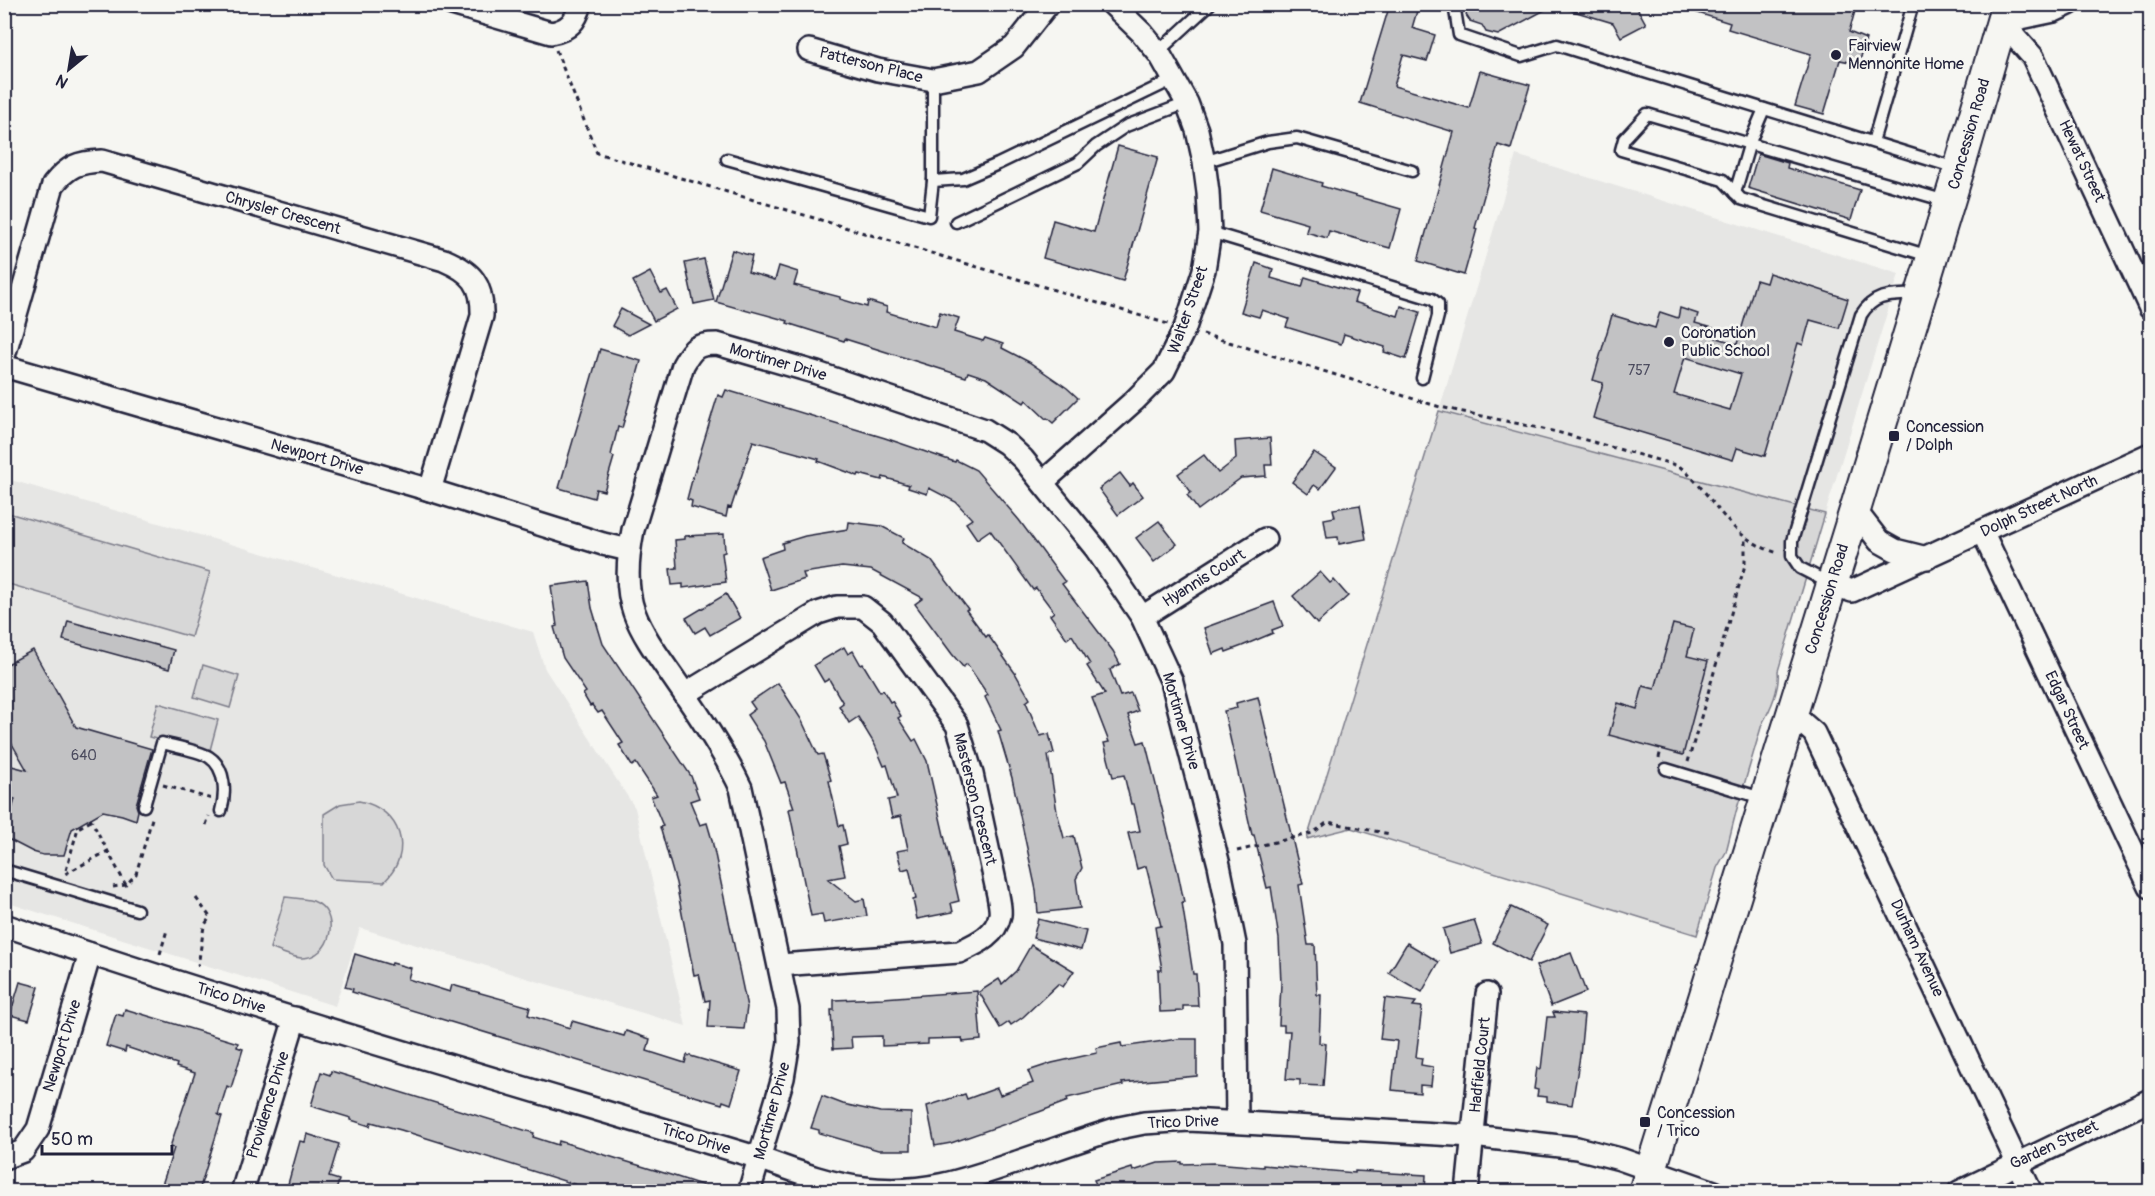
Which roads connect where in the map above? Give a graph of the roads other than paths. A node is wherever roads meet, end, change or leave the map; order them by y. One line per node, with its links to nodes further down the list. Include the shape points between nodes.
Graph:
1 (452, 4): 2 (street, via 551,33 573,24)
2 (581, 4)
3 (1048, 4): 13 (street, Patterson Place, via 1014,47 979,71)
4 (1112, 4): 11 (street, Walter Street)
5 (1210, 4): 11 (lane)
6 (1454, 4): 15 (lane, via 1459,35 1521,56 1557,45)
7 (1913, 4): 17 (lane)
8 (2069, 4): 9 (street, via 2054,11)
9 (2004, 14): 20 (main road, Concession Road); 29 (street, Hewat Street, via 2033,57)
10 (809, 50): 13 (street, Patterson Place, via 878,70)
11 (1158, 51): 12 (street, Walter Street)
12 (1174, 79): 14 (street, Walter Street); 22 (lane, via 963,179)
13 (933, 80): 22 (lane)
14 (1187, 103): 19 (street, Walter Street); 25 (lane, via 1126,126 1078,164)
15 (1764, 109): 16 (lane); 17 (lane)
16 (1750, 142): 23 (lane); 23 (lane, via 1647,114 1624,139 1621,150 1723,180); 24 (lane)
17 (1873, 142): 20 (lane)
18 (727, 159): 22 (lane, via 929,216)
19 (1204, 162): 21 (lane, via 1268,142 1297,138); 26 (street, Walter Street)
20 (1959, 169): 24 (main road, Concession Road)
21 (1412, 171)
22 (933, 182)
23 (1735, 193): 27 (lane, via 1741,199)
24 (1949, 202): 27 (main road, Concession Road)
25 (956, 222)
26 (1210, 232): 32 (lane, via 1431,299 1438,304 1438,316); 34 (street, Walter Street, via 1204,270 1188,319 1164,371)
27 (1932, 257): 28 (main road, Concession Road)
28 (1921, 294): 36 (main road, Concession Road); 41 (lane, via 1880,298 1868,304 1861,315 1792,541 1792,556 1800,568)
29 (2151, 308)
30 (4, 356): 35 (street, Chrysler Crescent, via 53,185 65,170 84,162 102,161 444,260 471,276 479,288 482,316)
31 (4, 366): 35 (street, Newport Drive)
32 (1422, 378)
33 (2151, 454): 37 (street, Dolph Street North)
34 (1043, 482): 39 (street, Mortimer Drive, via 1007,444 985,430 817,373 717,344 702,344 690,352 683,365); 42 (street, Mortimer Drive, via 1096,549)
35 (430, 490): 39 (street, Newport Drive)
36 (1855, 510): 40 (street, via 1879,541 1895,550); 41 (main road, Concession Road)
37 (1983, 532): 40 (street, Dolph Street North); 50 (street, Edgar Street)
38 (1265, 539): 42 (street, Hyannis Court)
39 (629, 550): 43 (street, Mortimer Drive, via 633,610 647,639)
40 (1927, 558): 41 (street, Dolph Street North, via 1852,591)
41 (1832, 584): 44 (main road, Concession Road)
42 (1142, 617): 58 (street, Mortimer Drive, via 1172,682 1235,944)
43 (685, 694): 54 (street, Mortimer Drive, via 741,788); 54 (street, Masterson Crescent, via 818,613 837,607 863,608 882,622 957,725 972,774 998,895 1000,915 992,931 984,940 959,952)
44 (1791, 713): 46 (main road, Concession Road); 62 (street, Durham Avenue, via 1814,733)
45 (1667, 765): 46 (lane)
46 (1765, 799): 63 (main road, Concession Road)
47 (150, 806): 48 (lane, via 162,743 208,757 216,764 223,783)
48 (221, 811)
49 (4, 870): 51 (lane)
50 (2151, 887)
51 (137, 910)
52 (4, 925): 53 (street, Trico Drive)
53 (90, 954): 56 (street, Trico Drive); 60 (street, Newport Drive, via 38,1129 23,1151)
54 (780, 965): 61 (street, Mortimer Drive, via 789,1042 783,1078)
55 (1487, 994): 59 (street, Hadfield Court)
56 (294, 1018): 61 (street, Trico Drive); 64 (street, Providence Drive)
57 (2151, 1100): 62 (street, Garden Street)
58 (1237, 1122): 59 (street, Trico Drive); 61 (street, Trico Drive, via 1190,1120 1119,1128 964,1181 932,1188 863,1188)
59 (1473, 1136): 63 (street, Trico Drive, via 1577,1148 1620,1159); 66 (street, Hadfield Court)
60 (4, 1158)
61 (759, 1158): 65 (street, Mortimer Drive)
62 (2018, 1162): 68 (street, Garden Street); 69 (street, Durham Avenue)
63 (1647, 1181): 67 (street)
64 (242, 1191)
65 (749, 1191)
66 (1467, 1191)
67 (1714, 1191)
68 (1959, 1191)
69 (2031, 1191)

